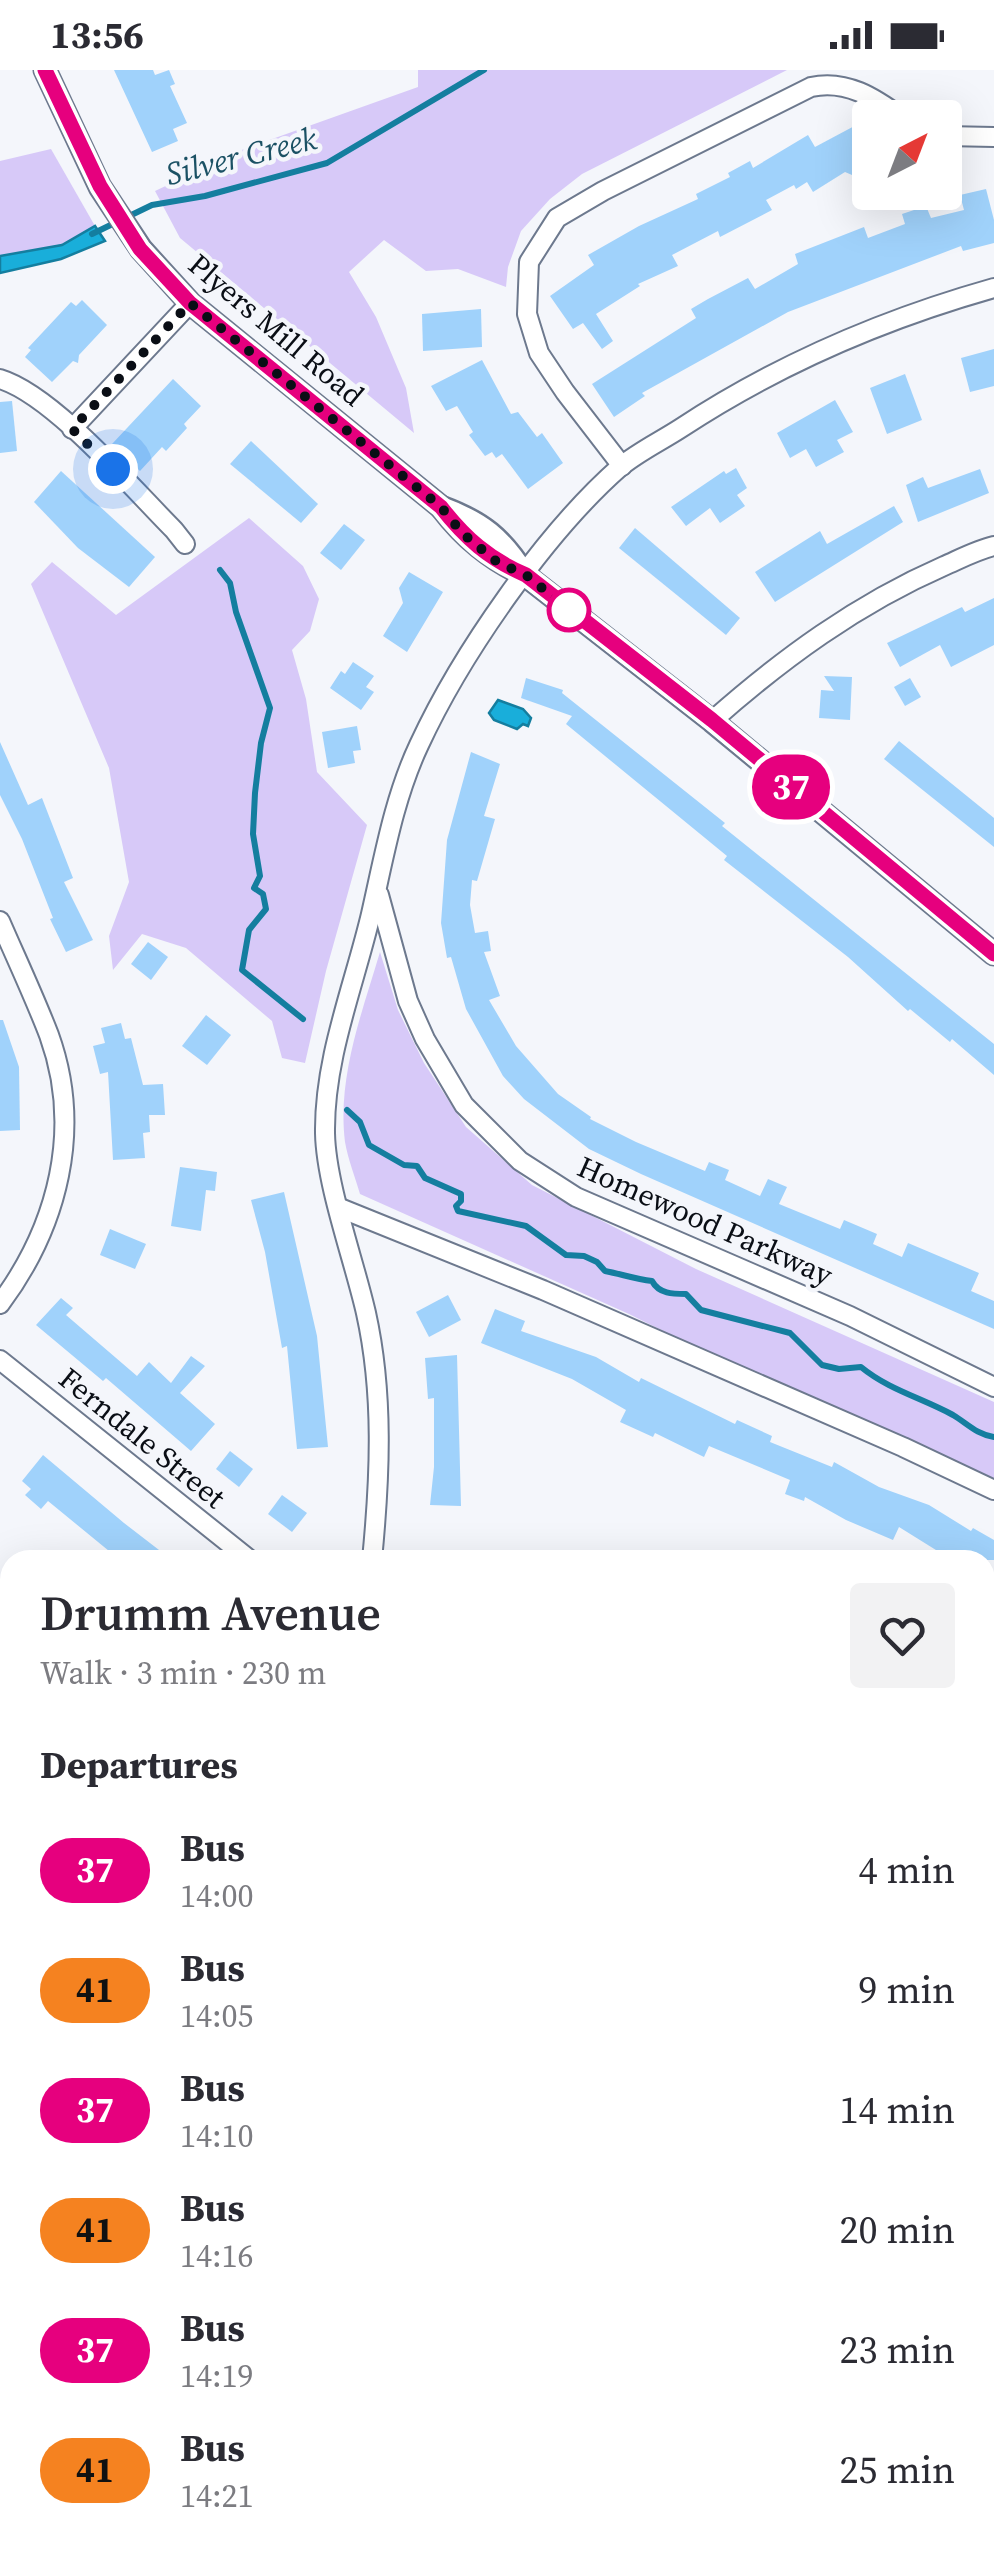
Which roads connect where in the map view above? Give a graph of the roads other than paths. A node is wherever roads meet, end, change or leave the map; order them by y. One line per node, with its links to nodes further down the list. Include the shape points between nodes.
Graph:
1 (45, 70): 6 (street, Plyers Mill Road, via 106,197 140,249)
2 (878, 100): 9 (street, via 843,86 811,87 557,218 529,262 526,314 539,352)
3 (962, 137): 4 (street)
4 (994, 138)
5 (994, 288): 9 (street, via 915,310 792,364)
6 (190, 303): 8 (street); 12 (street, Plyers Mill Road, via 441,507 472,519 508,547)
7 (0, 380): 8 (street, via 30,392)
8 (72, 429): 10 (street)
9 (622, 466): 12 (street)
10 (185, 544)
11 (994, 546): 13 (street, via 842,618)
12 (526, 575): 13 (street, Plyers Mill Road); 14 (street, via 454,677 418,747)
13 (712, 720): 16 (street, Plyers Mill Road)
14 (376, 884): 17 (street, via 327,1088 326,1148); 20 (street, Homewood Parkway, via 425,1040 464,1105 520,1161 576,1197 850,1316)
15 (0, 921): 18 (street, via 50,1038 65,1130 52,1209 25,1270)
16 (994, 954)
17 (340, 1208): 21 (street); 23 (street, via 367,1318 378,1403)
18 (0, 1304)
19 (0, 1360): 22 (street, Ferndale Street)
20 (994, 1387)
21 (994, 1490)
22 (238, 1550)
23 (373, 1550)

